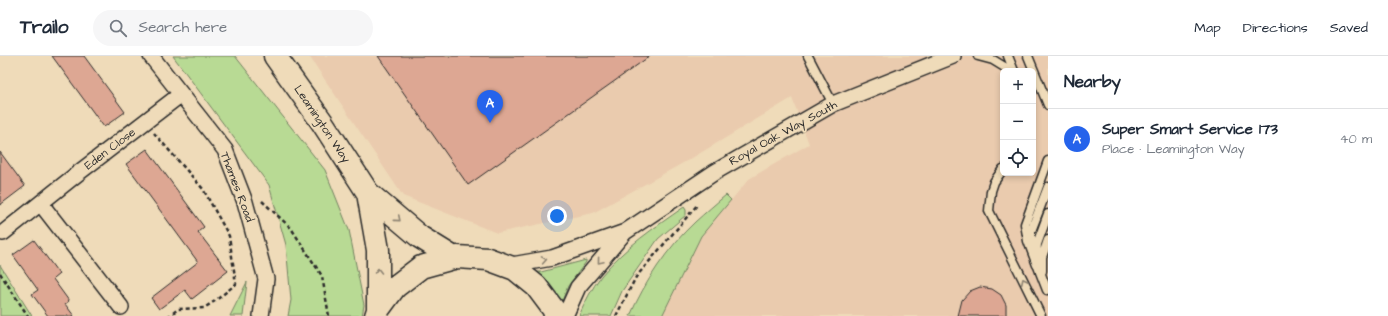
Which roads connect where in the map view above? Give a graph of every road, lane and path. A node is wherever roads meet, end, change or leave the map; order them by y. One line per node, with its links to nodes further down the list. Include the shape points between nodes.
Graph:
1 (151, 56): 11 (street, Thames Road)
2 (275, 56): 19 (highway, Leamington Way)
3 (808, 56): 13 (lane)
4 (952, 56): 13 (street, Royal Oak Way South)
5 (978, 56): 8 (lane, via 993,60)
6 (1008, 56): 9 (lane)
7 (1028, 56): 10 (lane)
8 (1007, 68)
9 (1011, 68)
10 (1040, 86): 12 (lane); 14 (lane)
11 (180, 95): 15 (street, Eden Close); 21 (street, Thames Road, via 225,150)
12 (1048, 96)
13 (833, 104): 24 (street, Royal Oak Way South, via 715,172)
14 (1048, 105)
15 (145, 122): 22 (street, Eden Close); 37 (path, via 203,189 229,236 236,284 204,308 178,309)
16 (1048, 161): 28 (lane, via 1026,224 1028,241)
17 (1000, 173): 43 (lane, one-way to 17, via 989,211 991,191)
18 (1048, 187): 28 (lane, via 1031,236)
19 (368, 193): 27 (highway, Leamington Way, one-way to 27, via 420,238); 35 (highway, Leamington Way, one-way to 19, via 378,250)
20 (702, 200): 42 (path, via 636,276)
21 (245, 202): 38 (street, Thames Road, via 266,279); 39 (path, via 262,201 291,228 322,276)
22 (41, 204): 25 (street, Eden Close); 34 (street)
23 (1048, 214): 32 (lane, via 1036,249)
24 (625, 232): 29 (street, Royal Oak Way South, one-way to 24, via 552,258); 41 (street, Royal Oak Way South, one-way to 41, via 578,287)
25 (3, 234)
26 (1048, 240): 33 (lane, via 1041,262)
27 (454, 258): 29 (highway, via 488,259); 35 (highway, via 421,267 395,287)
28 (1037, 265): 32 (lane)
29 (506, 266): 40 (highway, via 515,269 536,286 554,310)
30 (1048, 266): 33 (lane)
31 (0, 273): 36 (path)
32 (1042, 277): 33 (lane)
33 (1048, 291)
34 (121, 307)
35 (377, 313)
36 (28, 316)
37 (169, 316)
38 (261, 316)
39 (329, 316)
40 (555, 316)
41 (565, 316)
42 (616, 316)
43 (1041, 316)

